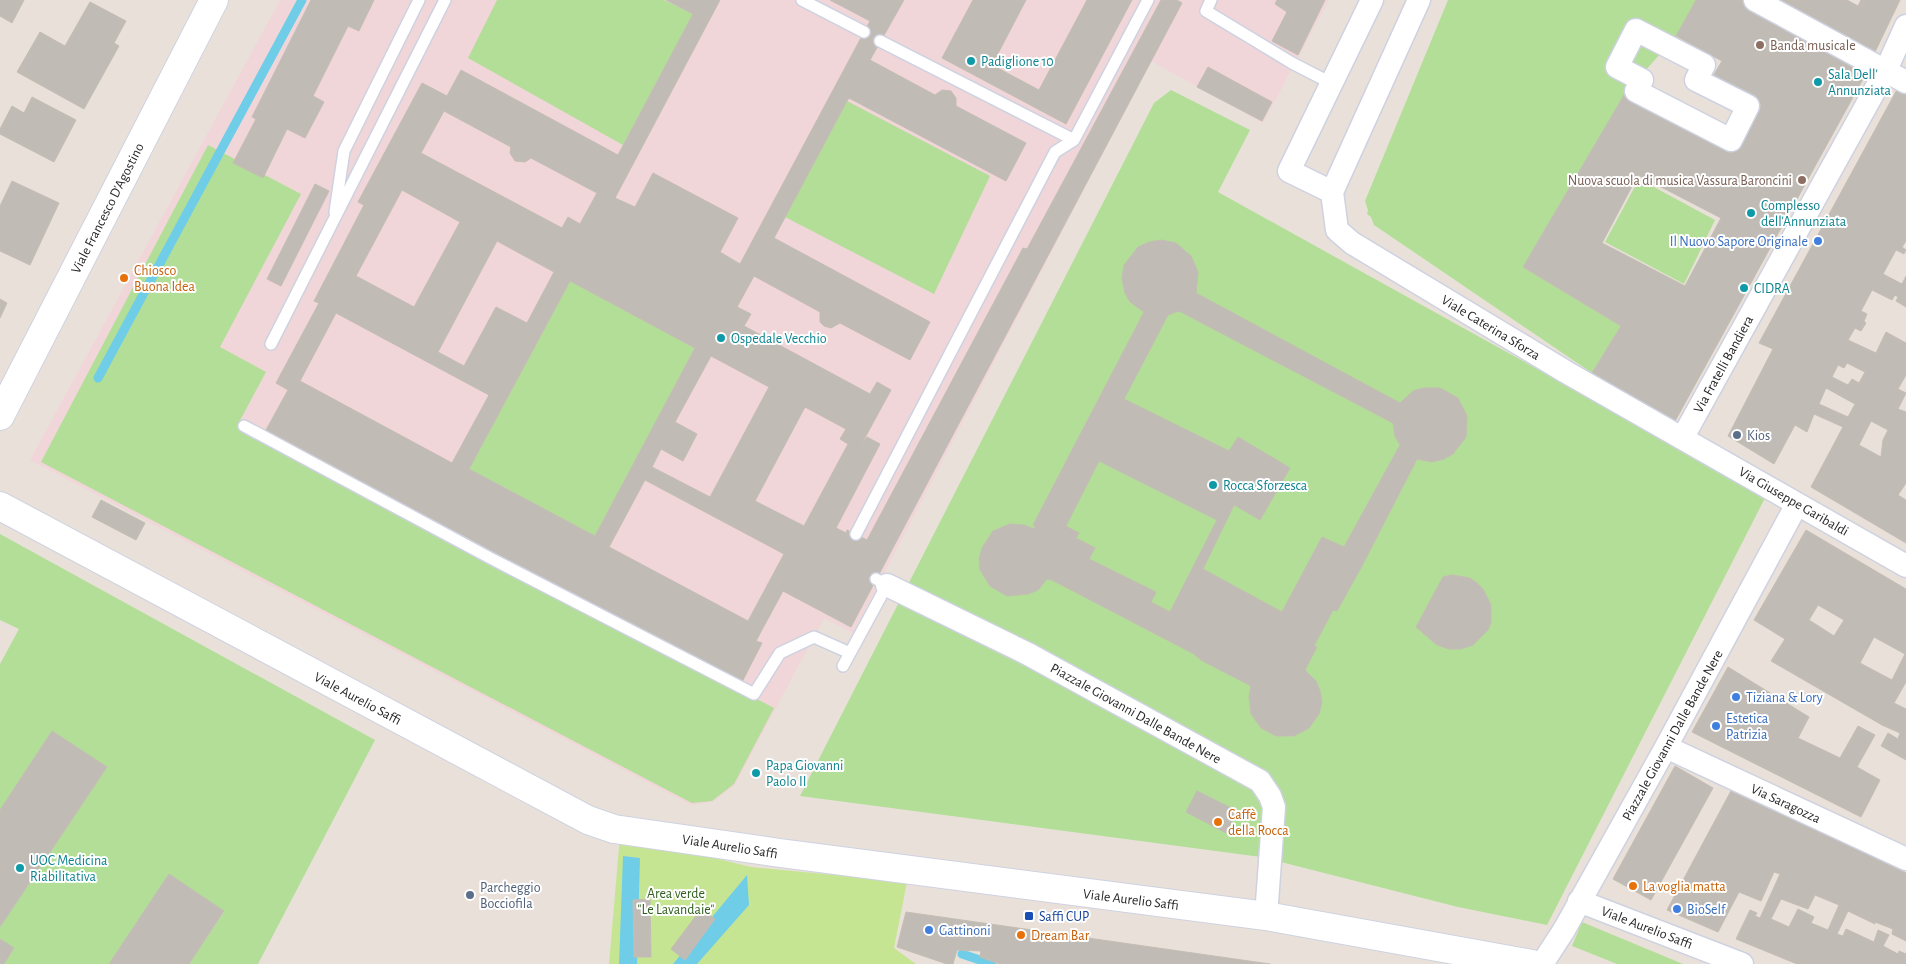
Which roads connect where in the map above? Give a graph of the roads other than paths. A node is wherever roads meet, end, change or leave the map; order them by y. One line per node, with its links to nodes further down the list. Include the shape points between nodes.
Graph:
1 (214, 0): 21 (street, Viale Francesco D'Agostino)
2 (419, 0): 19 (lane, via 344,152)
3 (445, 0): 19 (lane)
4 (802, 0): 12 (lane)
5 (1148, 0): 17 (lane)
6 (1211, 0): 16 (lane, via 1206,11)
7 (1372, 0): 16 (street)
8 (1419, 0): 18 (street)
9 (1755, 0): 14 (street)
10 (1906, 26): 14 (street, Via Fratelli Bandiera)
11 (1636, 30): 11 (street, via 1704,64 1696,80 1748,106 1731,140 1636,92 1642,80 1617,67)
12 (864, 32)
13 (880, 40): 17 (lane)
14 (1886, 70): 15 (street); 23 (street, Via Fratelli Bandiera)
15 (1906, 82)
16 (1331, 83): 18 (street, via 1289,171)
17 (1074, 140): 26 (lane, via 1055,152)
18 (1332, 192): 23 (street, Viale Caterina Sforza, via 1337,230 1352,243 1566,372)
19 (333, 221): 20 (lane)
20 (271, 344)
21 (0, 416)
22 (244, 426): 29 (lane, via 754,694 780,653 814,637)
23 (1683, 437): 24 (street, Via Giuseppe Garibaldi)
24 (1797, 504): 27 (street, Via Giuseppe Garibaldi); 31 (street, Piazzale Giovanni Dalle Bande Nere)
25 (0, 506): 34 (street, Viale Aurelio Saffi, via 458,752 588,820 614,829)
26 (856, 534)
27 (1906, 566)
28 (882, 582): 29 (lane); 34 (street, Piazzale Giovanni Dalle Bande Nere, via 1028,654 1260,781 1274,807)
29 (850, 653): 30 (lane)
30 (843, 666)
31 (1666, 747): 32 (street, Via Saragozza); 33 (street, Piazzale Giovanni Dalle Bande Nere)
32 (1906, 859)
33 (1579, 901): 35 (street, Piazzale Giovanni Dalle Bande Nere); 36 (street, Viale Aurelio Saffi)
34 (1266, 916): 35 (street, Viale Aurelio Saffi)
35 (1531, 964)
36 (1742, 964)

